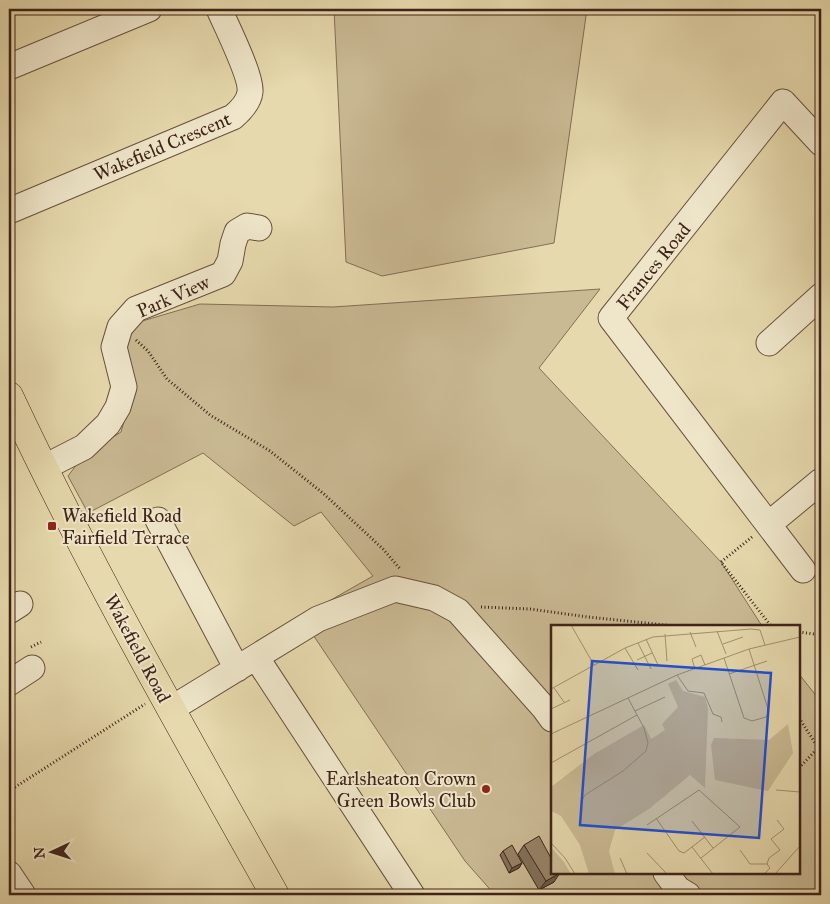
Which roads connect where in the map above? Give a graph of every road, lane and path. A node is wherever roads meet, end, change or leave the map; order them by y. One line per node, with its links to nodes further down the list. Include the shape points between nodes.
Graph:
1 (149, 9): 3 (street)
2 (219, 9): 5 (street, Wakefield Crescent, via 248,75 250,92 243,108 233,117)
3 (9, 67)
4 (821, 144): 14 (street, Frances Road, via 783,102 611,318)
5 (11, 204)
6 (259, 228): 8 (street, Park View, via 247,226 237,232 224,274 136,309)
7 (821, 296): 9 (street)
8 (120, 327): 11 (street, Park View, via 114,346 124,387 118,407 108,424 84,447); 16 (path, via 148,351 167,379 210,415 270,451 324,494)
9 (769, 343)
10 (9, 396): 11 (highway, Wakefield Road)
11 (43, 468): 25 (highway, Wakefield Road)
12 (821, 481): 14 (street)
13 (158, 520): 22 (street)
14 (768, 524): 15 (street, Frances Road); 19 (path, via 721,562)
15 (803, 570)
16 (426, 596): 17 (street); 22 (street, via 395,589 318,619)
17 (450, 607): 18 (path, via 530,609); 26 (street, via 458,611)
18 (665, 625)
19 (770, 625)
20 (800, 632): 21 (path)
21 (821, 635)
22 (246, 663): 25 (street); 34 (street)
23 (32, 668): 24 (street)
24 (9, 683)
25 (167, 701): 31 (path); 33 (highway, Wakefield Road)
26 (551, 718)
27 (800, 720): 28 (path)
28 (818, 748): 29 (path); 30 (path)
29 (821, 752)
30 (800, 767)
31 (9, 791)
32 (667, 874): 35 (street, via 678,889)
33 (275, 895)
34 (412, 895)
35 (688, 895)

